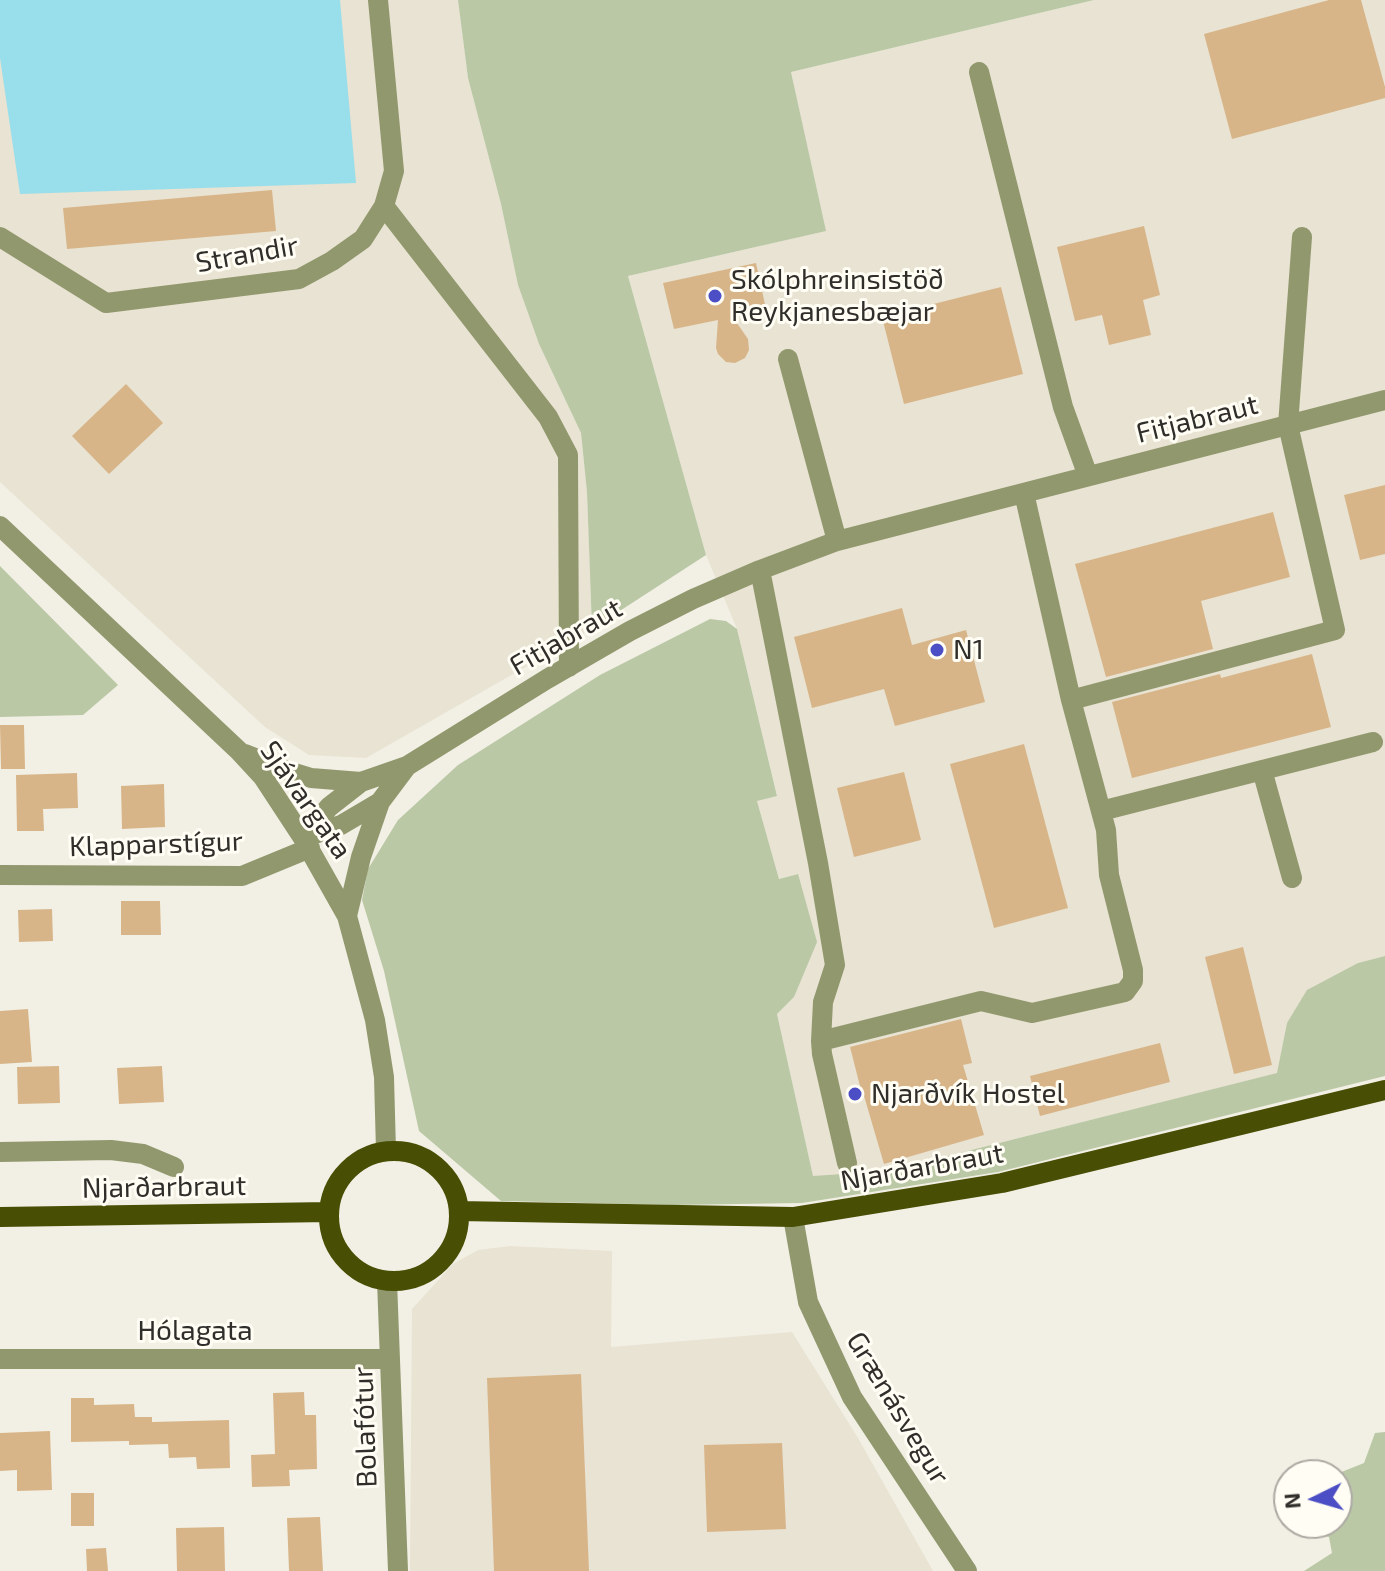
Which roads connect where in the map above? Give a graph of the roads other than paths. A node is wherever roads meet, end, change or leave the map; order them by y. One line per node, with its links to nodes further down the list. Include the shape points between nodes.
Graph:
1 (378, 0): 3 (street, Strandir, via 394,171)
2 (979, 72): 9 (street, via 1063,407)
3 (384, 206): 4 (street, Strandir, via 363,239 299,279 106,303); 14 (street, via 548,417 568,455)
4 (0, 237)
5 (1302, 237): 8 (street)
6 (788, 359): 12 (street)
7 (1385, 400): 8 (street, Fitjabraut)
8 (1288, 425): 9 (street, Fitjabraut); 15 (street, via 1335,630)
9 (1088, 476): 10 (street, Fitjabraut)
10 (1024, 493): 12 (street, Fitjabraut); 15 (street)
11 (0, 526): 17 (street, Sjávargata)
12 (837, 541): 13 (street, Fitjabraut)
13 (760, 570): 14 (street, Fitjabraut, via 693,599); 27 (street, via 835,965 823,1002)
14 (569, 667): 18 (street, Fitjabraut)
15 (1071, 700): 22 (street)
16 (1373, 742): 19 (street)
17 (239, 751): 20 (street, Fitjabraut, via 311,778); 23 (street, Sjávargata, via 263,777)
18 (407, 766): 20 (street, Fitjabraut); 21 (street, Fitjabraut)
19 (1262, 770): 22 (street); 25 (street)
20 (361, 782): 23 (street, Fitjabraut, via 329,807)
21 (380, 802): 23 (street, Fitjabraut); 26 (street, Fitjabraut)
22 (1103, 820): 27 (street, via 1109,875 1133,970 1125,992 1032,1013 981,1001)
23 (306, 843): 24 (street, Klapparstígur, via 242,876); 26 (street, Sjávargata)
24 (0, 875)
25 (1292, 878)
26 (347, 916): 29 (street, Sjávargata, via 375,1020 384,1077)
27 (821, 1041): 31 (street)
28 (1385, 1090): 36 (main road, Njarðarbraut, via 1002,1183)
29 (386, 1151): 33 (main road, via 407,1152 443,1173); 34 (main road, via 353,1165 341,1179)
30 (0, 1152): 32 (street, via 111,1150 143,1154)
31 (847, 1163)
32 (174, 1167)
33 (459, 1211): 36 (main road, Njarðarbraut); 37 (main road, via 451,1248 439,1263 424,1274)
34 (329, 1212): 35 (main road, Njarðarbraut); 37 (main road, via 338,1250 368,1276)
35 (0, 1217)
36 (793, 1217): 41 (street, Grænásvegur, via 808,1302 852,1397)
37 (387, 1281): 39 (street, Bolafótur)
38 (0, 1359): 39 (street, Hólagata)
39 (390, 1359): 40 (street, Bolafótur)
40 (398, 1571)
41 (967, 1571)

